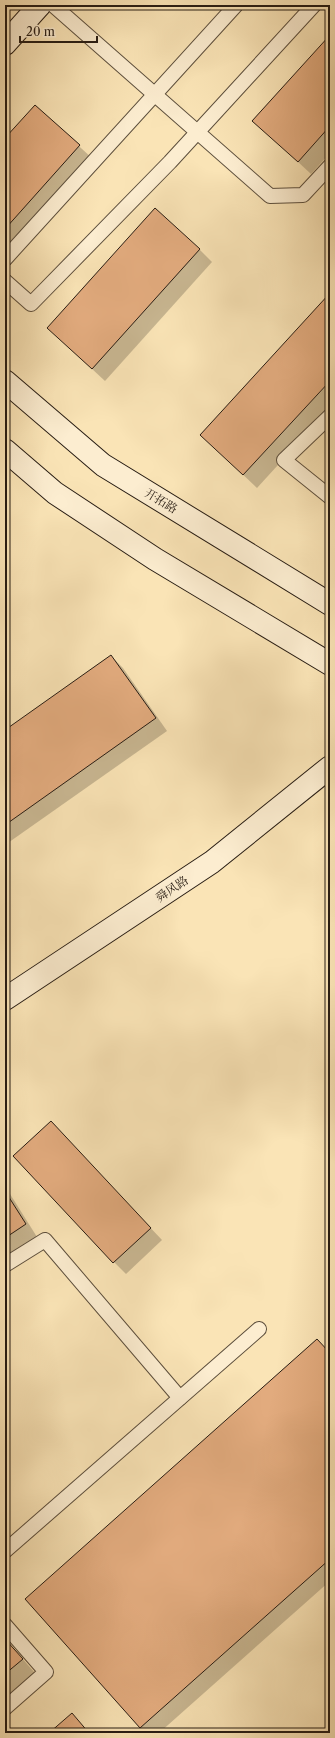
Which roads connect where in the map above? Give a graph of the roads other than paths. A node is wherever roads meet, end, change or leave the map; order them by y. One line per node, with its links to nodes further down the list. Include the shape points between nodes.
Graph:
1 (40, 5): 5 (main road)
2 (53, 5): 6 (lane)
3 (236, 5): 6 (lane)
4 (314, 5): 7 (lane)
5 (5, 44)
6 (154, 94): 7 (lane); 9 (lane)
7 (198, 132): 8 (lane, via 270,196 303,195); 10 (lane, via 31,304)
8 (330, 166)
9 (5, 259)
10 (5, 281)
11 (5, 381): 15 (main road, 开拓路, via 103,465)
12 (330, 416): 14 (lane, via 284,460)
13 (5, 450): 16 (main road, via 55,494 155,559)
14 (330, 497)
15 (330, 604)
16 (330, 664)
17 (330, 767): 18 (main road, 舜风路, via 212,862)
18 (5, 999)
19 (5, 1265): 21 (lane, via 44,1240)
20 (259, 1329): 21 (lane)
21 (180, 1398): 22 (lane)
22 (5, 1551)
23 (5, 1625): 24 (lane, via 46,1672)
24 (5, 1708)

